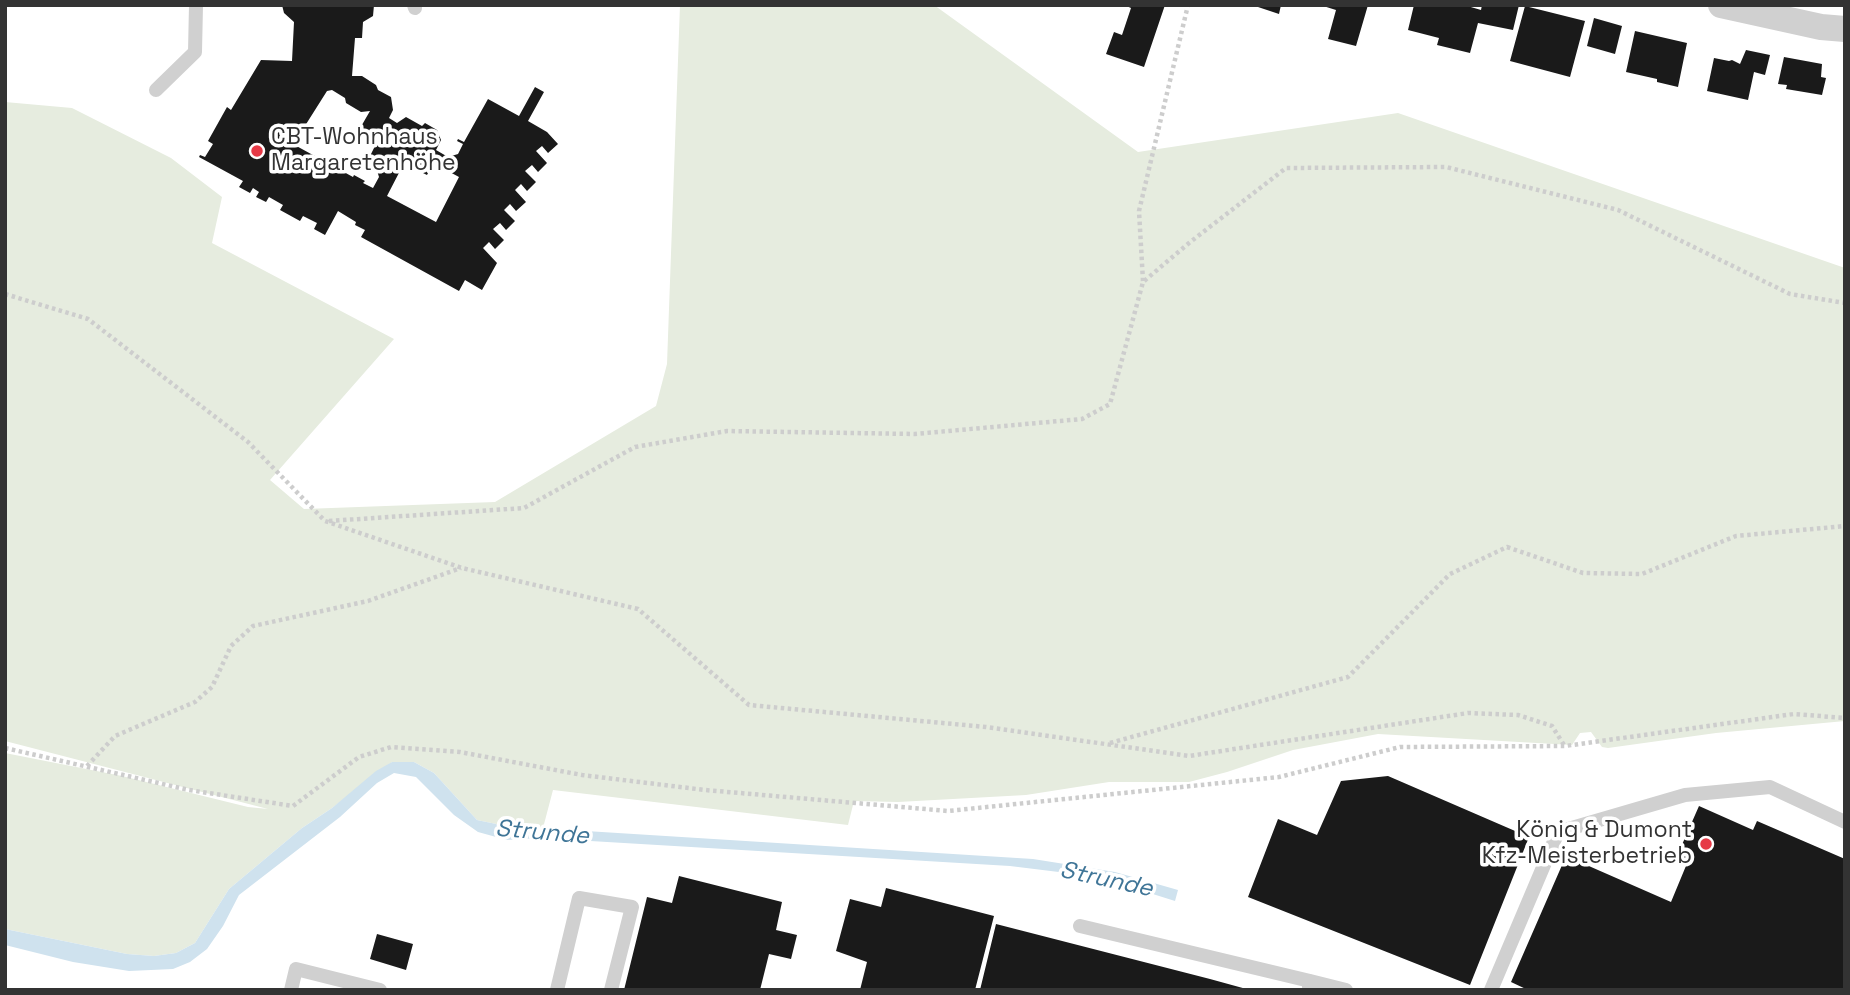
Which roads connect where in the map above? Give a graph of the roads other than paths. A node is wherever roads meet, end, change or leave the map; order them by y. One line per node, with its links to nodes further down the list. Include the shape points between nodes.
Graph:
1 (196, 5): 4 (lane, via 195,51)
2 (1721, 5): 3 (street)
3 (1845, 29)
4 (156, 90)
5 (1845, 822): 13 (lane, via 1770,787 1685,795 1558,832)
6 (1080, 926): 7 (lane)
7 (1309, 985): 12 (lane)
8 (291, 990): 9 (lane, via 296,969)
9 (380, 990)
10 (557, 990): 11 (lane, via 579,898 632,906)
11 (611, 990)
12 (1346, 990)
13 (1491, 990)

